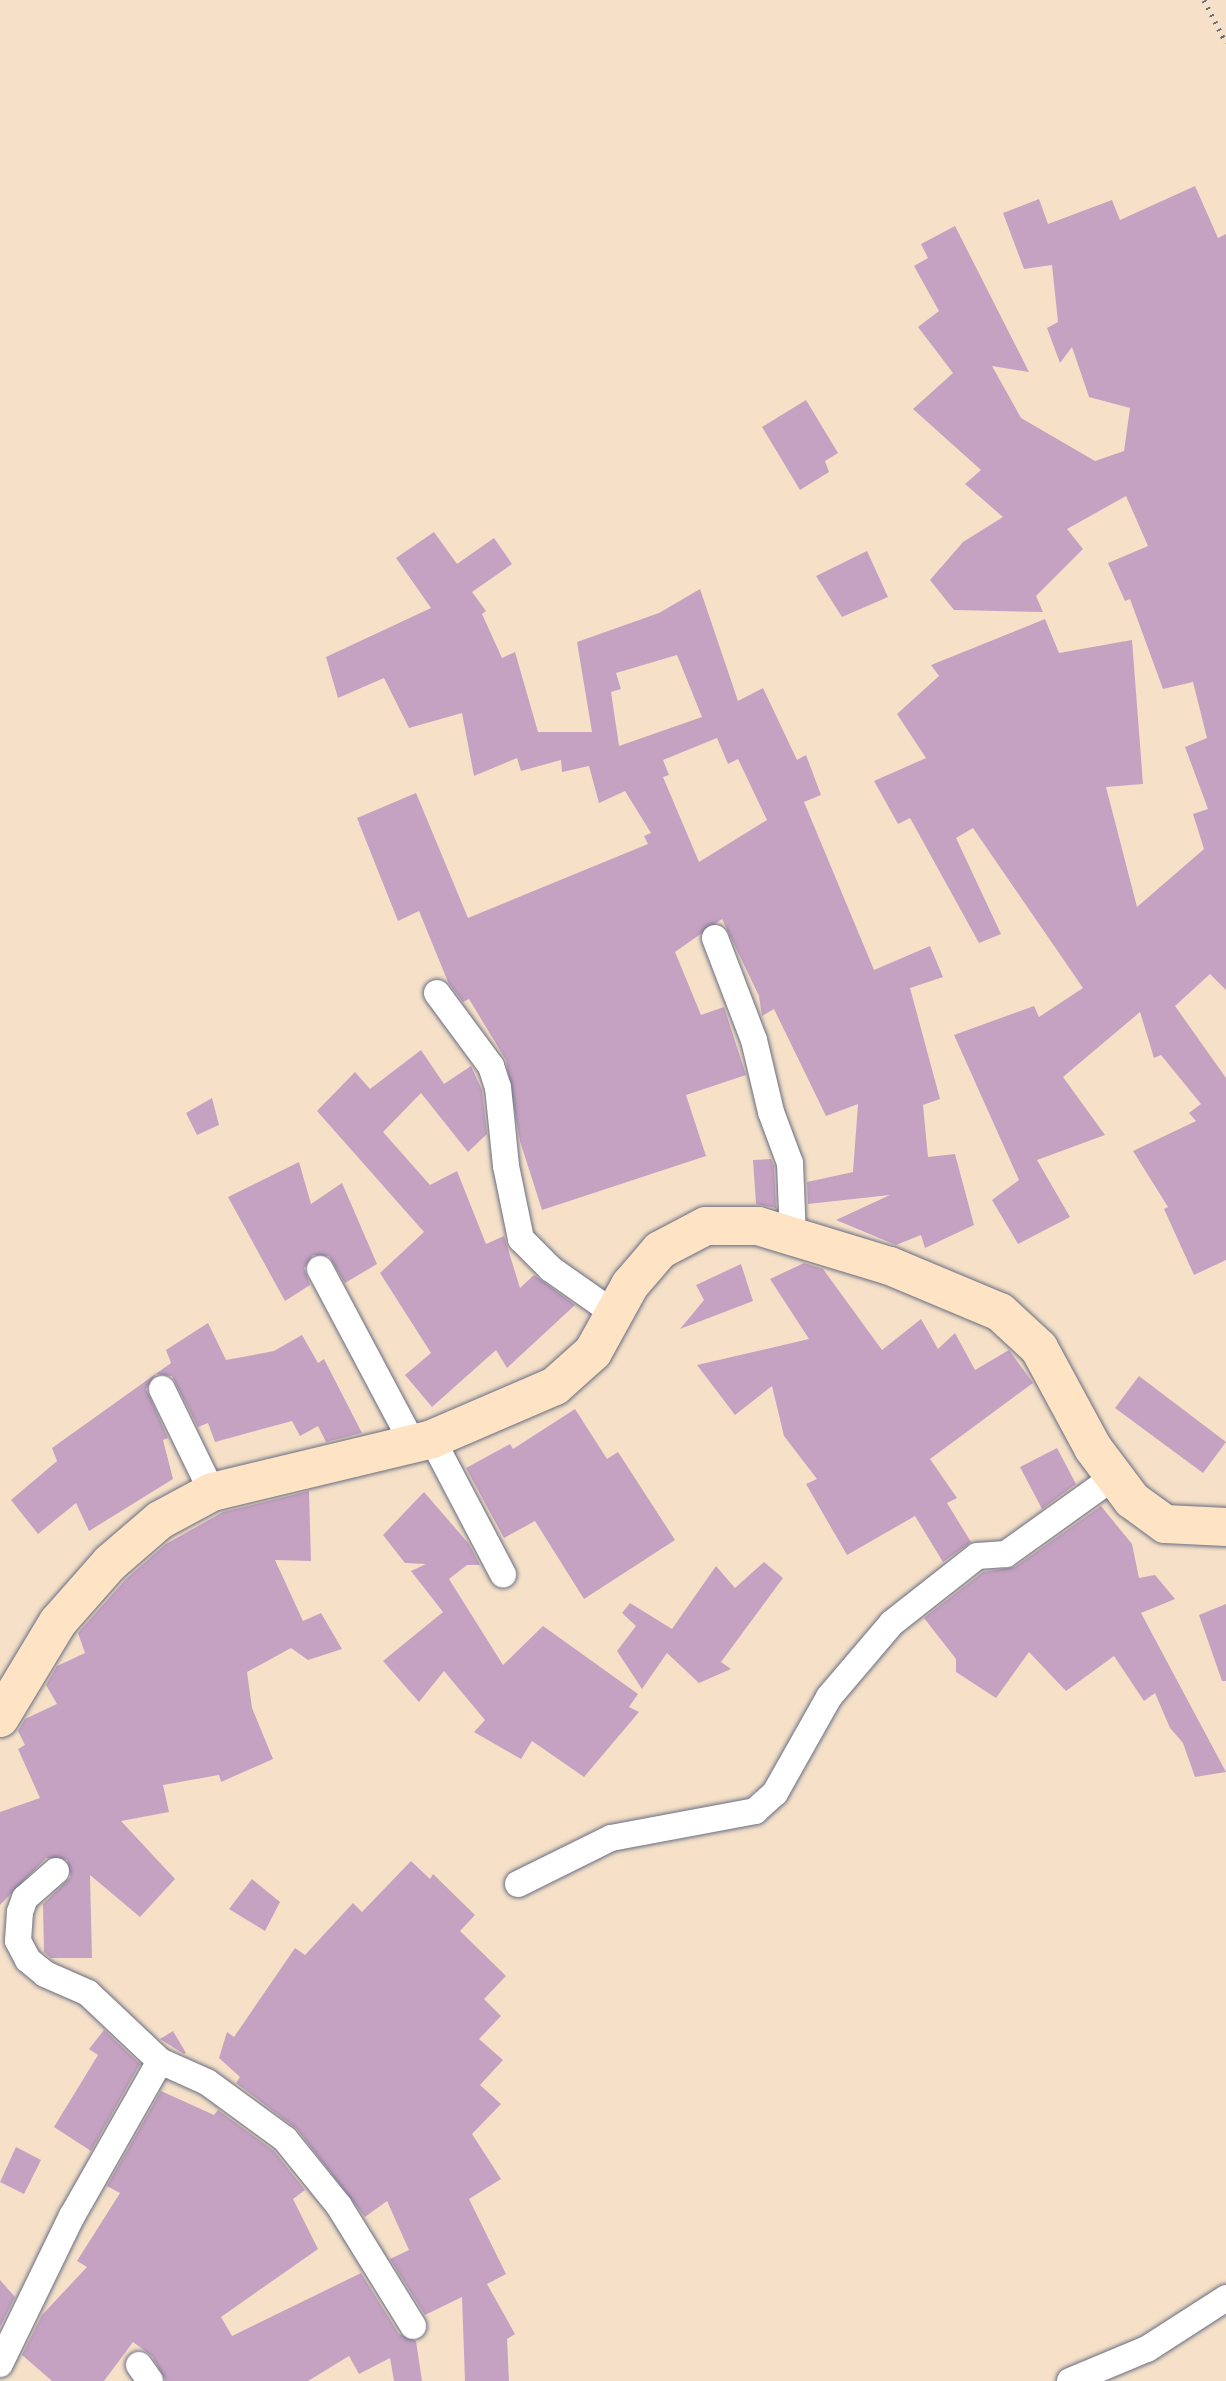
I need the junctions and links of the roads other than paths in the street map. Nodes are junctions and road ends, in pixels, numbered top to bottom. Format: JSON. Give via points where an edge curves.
{"nodes":[{"id":1,"x":715,"y":938,"type":"dead end"},
{"id":2,"x":437,"y":993,"type":"dead end"},
{"id":3,"x":793,"y":1237,"type":"junction"},
{"id":4,"x":320,"y":1269,"type":"dead end"},
{"id":5,"x":615,"y":1314,"type":"junction"},
{"id":6,"x":162,"y":1389,"type":"dead end"},
{"id":7,"x":422,"y":1442,"type":"junction"},
{"id":8,"x":1112,"y":1478,"type":"junction"},
{"id":9,"x":212,"y":1492,"type":"junction"},
{"id":10,"x":1226,"y":1527,"type":"edge"},
{"id":11,"x":503,"y":1574,"type":"dead end"},
{"id":12,"x":0,"y":1718,"type":"edge"},
{"id":13,"x":56,"y":1871,"type":"dead end"},
{"id":14,"x":518,"y":1884,"type":"dead end"},
{"id":15,"x":160,"y":2061,"type":"junction"},
{"id":16,"x":1226,"y":2298,"type":"edge"},
{"id":17,"x":413,"y":2326,"type":"dead end"},
{"id":18,"x":0,"y":2364,"type":"edge"},
{"id":19,"x":1070,"y":2381,"type":"edge"}],
"edges":[{"from":1,"to":3,"type":"street","via":[[754,1040],[790,1163]]},
{"from":2,"to":5,"type":"street","via":[[491,1066],[521,1239],[551,1269]]},
{"from":3,"to":5,"type":"main road","via":[[758,1226],[706,1226],[687,1233],[647,1265]]},
{"from":3,"to":8,"type":"main road","via":[[890,1266],[1000,1312],[1039,1348]]},
{"from":4,"to":7,"type":"street"},
{"from":5,"to":7,"type":"main road","via":[[593,1352],[555,1386]]},
{"from":6,"to":9,"type":"street"},
{"from":7,"to":9,"type":"main road"},
{"from":7,"to":11,"type":"street"},
{"from":8,"to":10,"type":"main road","via":[[1165,1524]]},
{"from":8,"to":14,"type":"street","via":[[1006,1554],[977,1556],[892,1623],[829,1697],[765,1804],[743,1816],[611,1838]]},
{"from":9,"to":12,"type":"main road","via":[[160,1520],[110,1563],[58,1622]]},
{"from":13,"to":15,"type":"street","via":[[25,1898],[18,1941],[45,1974],[88,1993]]},
{"from":15,"to":17,"type":"street","via":[[207,2082],[285,2139],[339,2206]]},
{"from":15,"to":18,"type":"street","via":[[72,2216]]},
{"from":16,"to":19,"type":"street","via":[[1147,2349]]}]}
